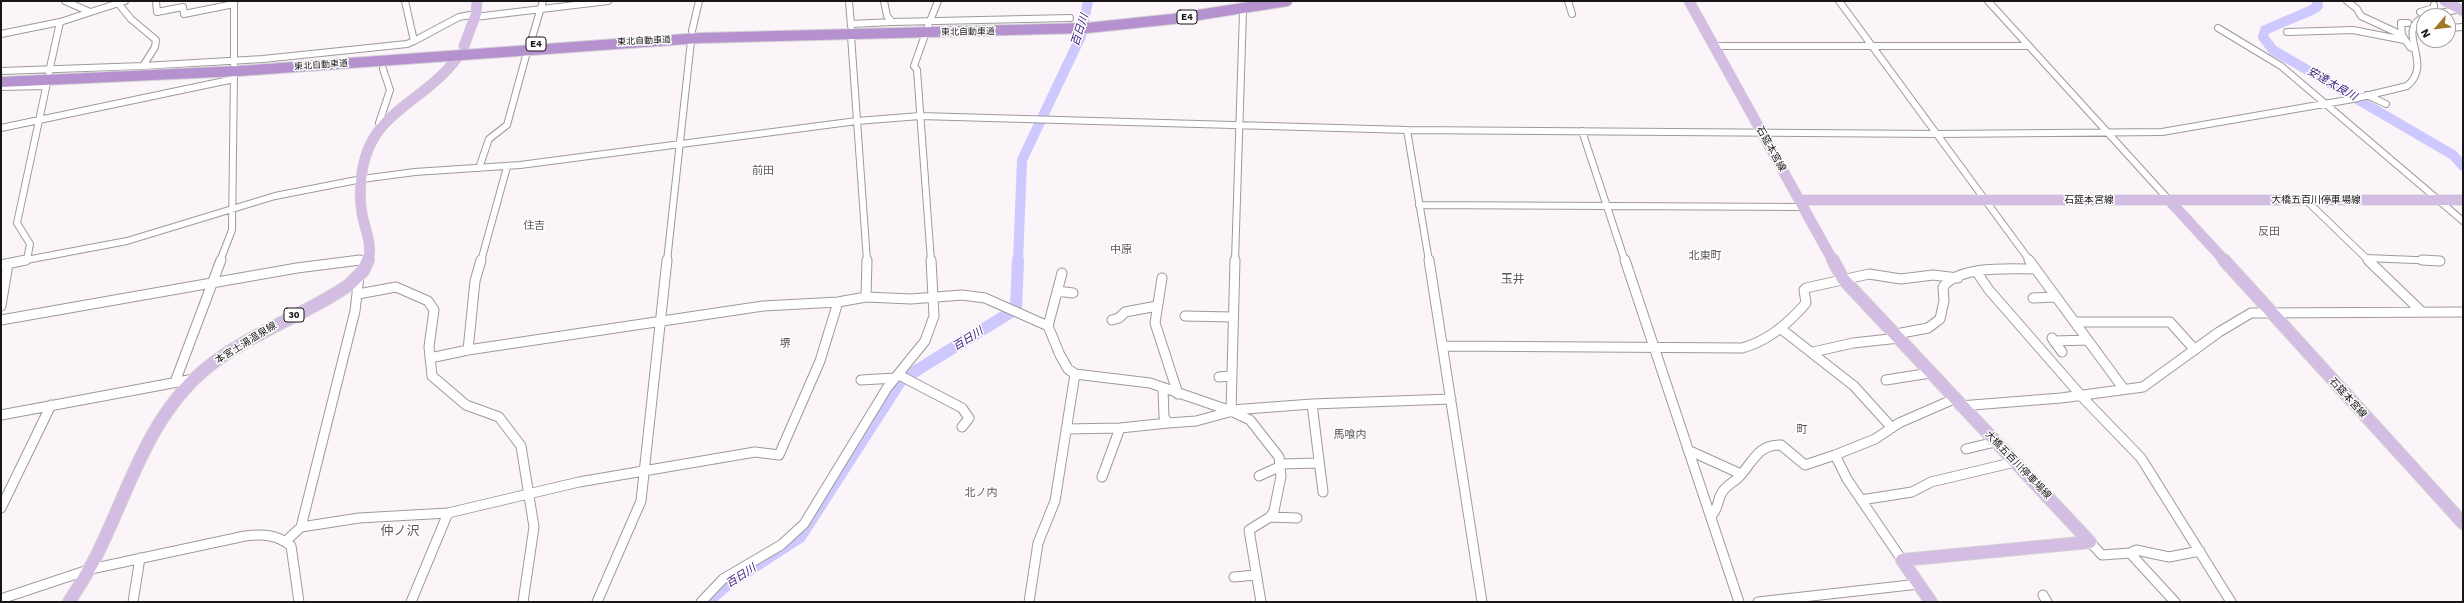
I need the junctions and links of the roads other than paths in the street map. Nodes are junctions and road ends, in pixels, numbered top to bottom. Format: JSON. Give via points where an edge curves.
{"nodes":[{"id":1,"x":65,"y":1,"type":"edge"},
{"id":2,"x":125,"y":1,"type":"edge"},
{"id":3,"x":156,"y":1,"type":"edge"},
{"id":4,"x":405,"y":1,"type":"edge"},
{"id":5,"x":477,"y":1,"type":"edge"},
{"id":6,"x":543,"y":1,"type":"edge"},
{"id":7,"x":608,"y":1,"type":"edge"},
{"id":8,"x":698,"y":1,"type":"edge"},
{"id":9,"x":849,"y":1,"type":"edge"},
{"id":10,"x":884,"y":1,"type":"edge"},
{"id":11,"x":938,"y":1,"type":"edge"},
{"id":12,"x":1267,"y":1,"type":"edge"},
{"id":13,"x":1287,"y":1,"type":"edge"},
{"id":14,"x":1568,"y":1,"type":"edge"},
{"id":15,"x":1689,"y":1,"type":"edge"},
{"id":16,"x":1839,"y":1,"type":"edge"},
{"id":17,"x":1988,"y":1,"type":"edge"},
{"id":18,"x":2347,"y":1,"type":"edge"},
{"id":19,"x":2445,"y":1,"type":"edge"},
{"id":20,"x":234,"y":2,"type":"edge"},
{"id":21,"x":118,"y":3,"type":"junction"},
{"id":22,"x":540,"y":9,"type":"junction"},
{"id":23,"x":2461,"y":10,"type":"edge"},
{"id":24,"x":90,"y":12,"type":"junction"},
{"id":25,"x":1243,"y":12,"type":"dead end"},
{"id":26,"x":1572,"y":14,"type":"dead end"},
{"id":27,"x":476,"y":15,"type":"junction"},
{"id":28,"x":2416,"y":20,"type":"edge"},
{"id":29,"x":60,"y":22,"type":"junction"},
{"id":30,"x":892,"y":22,"type":"junction"},
{"id":31,"x":2408,"y":23,"type":"dead end"},
{"id":32,"x":928,"y":24,"type":"junction"},
{"id":33,"x":1070,"y":24,"type":"junction"},
{"id":34,"x":1088,"y":25,"type":"junction"},
{"id":35,"x":2218,"y":28,"type":"dead end"},
{"id":36,"x":692,"y":31,"type":"dead end"},
{"id":37,"x":2287,"y":32,"type":"dead end"},
{"id":38,"x":1,"y":34,"type":"edge"},
{"id":39,"x":925,"y":35,"type":"dead end"},
{"id":40,"x":851,"y":36,"type":"dead end"},
{"id":41,"x":2403,"y":38,"type":"junction"},
{"id":42,"x":414,"y":41,"type":"junction"},
{"id":43,"x":531,"y":41,"type":"dead end"},
{"id":44,"x":691,"y":41,"type":"dead end"},
{"id":45,"x":464,"y":46,"type":"dead end"},
{"id":46,"x":1714,"y":46,"type":"junction"},
{"id":47,"x":1871,"y":46,"type":"junction"},
{"id":48,"x":2029,"y":46,"type":"junction"},
{"id":49,"x":2415,"y":49,"type":"junction"},
{"id":50,"x":527,"y":52,"type":"dead end"},
{"id":51,"x":457,"y":58,"type":"dead end"},
{"id":52,"x":234,"y":63,"type":"junction"},
{"id":53,"x":143,"y":66,"type":"junction"},
{"id":54,"x":383,"y":69,"type":"dead end"},
{"id":55,"x":1,"y":71,"type":"edge"},
{"id":56,"x":49,"y":71,"type":"junction"},
{"id":57,"x":1,"y":78,"type":"edge"},
{"id":58,"x":1,"y":82,"type":"edge"},
{"id":59,"x":1,"y":87,"type":"edge"},
{"id":60,"x":2367,"y":96,"type":"junction"},
{"id":61,"x":2324,"y":103,"type":"junction"},
{"id":62,"x":2386,"y":104,"type":"dead end"},
{"id":63,"x":920,"y":116,"type":"junction"},
{"id":64,"x":40,"y":120,"type":"junction"},
{"id":65,"x":857,"y":121,"type":"junction"},
{"id":66,"x":383,"y":125,"type":"junction"},
{"id":67,"x":1240,"y":126,"type":"junction"},
{"id":68,"x":1,"y":128,"type":"edge"},
{"id":69,"x":1407,"y":130,"type":"junction"},
{"id":70,"x":1582,"y":131,"type":"junction"},
{"id":71,"x":2106,"y":131,"type":"junction"},
{"id":72,"x":1763,"y":133,"type":"junction"},
{"id":73,"x":1938,"y":134,"type":"junction"},
{"id":74,"x":680,"y":144,"type":"junction"},
{"id":75,"x":507,"y":167,"type":"junction"},
{"id":76,"x":479,"y":168,"type":"junction"},
{"id":77,"x":362,"y":179,"type":"junction"},
{"id":78,"x":1985,"y":200,"type":"junction"},
{"id":79,"x":2169,"y":200,"type":"junction"},
{"id":80,"x":2306,"y":200,"type":"junction"},
{"id":81,"x":2438,"y":200,"type":"junction"},
{"id":82,"x":2463,"y":200,"type":"edge"},
{"id":83,"x":1800,"y":204,"type":"junction"},
{"id":84,"x":1420,"y":205,"type":"junction"},
{"id":85,"x":1608,"y":205,"type":"junction"},
{"id":86,"x":234,"y":208,"type":"junction"},
{"id":87,"x":2463,"y":221,"type":"edge"},
{"id":88,"x":2366,"y":258,"type":"junction"},
{"id":89,"x":370,"y":259,"type":"junction"},
{"id":90,"x":27,"y":260,"type":"junction"},
{"id":91,"x":2440,"y":262,"type":"dead end"},
{"id":92,"x":5,"y":265,"type":"edge"},
{"id":93,"x":2035,"y":268,"type":"junction"},
{"id":94,"x":1976,"y":271,"type":"junction"},
{"id":95,"x":1062,"y":273,"type":"dead end"},
{"id":96,"x":359,"y":276,"type":"junction"},
{"id":97,"x":1162,"y":278,"type":"dead end"},
{"id":98,"x":1958,"y":278,"type":"junction"},
{"id":99,"x":1843,"y":279,"type":"junction"},
{"id":100,"x":212,"y":283,"type":"junction"},
{"id":101,"x":1057,"y":291,"type":"junction"},
{"id":102,"x":1073,"y":293,"type":"dead end"},
{"id":103,"x":358,"y":294,"type":"junction"},
{"id":104,"x":866,"y":297,"type":"junction"},
{"id":105,"x":2056,"y":297,"type":"junction"},
{"id":106,"x":932,"y":298,"type":"junction"},
{"id":107,"x":2034,"y":298,"type":"dead end"},
{"id":108,"x":838,"y":302,"type":"junction"},
{"id":109,"x":1,"y":306,"type":"edge"},
{"id":110,"x":1157,"y":306,"type":"junction"},
{"id":111,"x":2270,"y":311,"type":"junction"},
{"id":112,"x":2421,"y":311,"type":"junction"},
{"id":113,"x":2463,"y":312,"type":"edge"},
{"id":114,"x":1185,"y":316,"type":"dead end"},
{"id":115,"x":1232,"y":317,"type":"junction"},
{"id":116,"x":1,"y":320,"type":"edge"},
{"id":117,"x":1112,"y":320,"type":"dead end"},
{"id":118,"x":660,"y":322,"type":"junction"},
{"id":119,"x":2075,"y":322,"type":"junction"},
{"id":120,"x":1048,"y":326,"type":"junction"},
{"id":121,"x":1780,"y":328,"type":"junction"},
{"id":122,"x":1897,"y":336,"type":"junction"},
{"id":123,"x":2088,"y":340,"type":"junction"},
{"id":124,"x":1444,"y":346,"type":"junction"},
{"id":125,"x":1654,"y":347,"type":"junction"},
{"id":126,"x":468,"y":350,"type":"junction"},
{"id":127,"x":2195,"y":350,"type":"junction"},
{"id":128,"x":1813,"y":352,"type":"junction"},
{"id":129,"x":2062,"y":352,"type":"dead end"},
{"id":130,"x":430,"y":358,"type":"junction"},
{"id":131,"x":1930,"y":373,"type":"junction"},
{"id":132,"x":1074,"y":374,"type":"junction"},
{"id":133,"x":1230,"y":376,"type":"junction"},
{"id":134,"x":901,"y":377,"type":"junction"},
{"id":135,"x":1219,"y":377,"type":"dead end"},
{"id":136,"x":194,"y":379,"type":"junction"},
{"id":137,"x":861,"y":380,"type":"dead end"},
{"id":138,"x":1886,"y":380,"type":"dead end"},
{"id":139,"x":175,"y":382,"type":"junction"},
{"id":140,"x":1163,"y":388,"type":"junction"},
{"id":141,"x":2123,"y":388,"type":"junction"},
{"id":142,"x":1178,"y":394,"type":"junction"},
{"id":143,"x":2082,"y":394,"type":"junction"},
{"id":144,"x":1451,"y":399,"type":"junction"},
{"id":145,"x":1957,"y":402,"type":"junction"},
{"id":146,"x":1312,"y":404,"type":"junction"},
{"id":147,"x":51,"y":405,"type":"junction"},
{"id":148,"x":1232,"y":411,"type":"junction"},
{"id":149,"x":1,"y":415,"type":"edge"},
{"id":150,"x":1168,"y":423,"type":"junction"},
{"id":151,"x":962,"y":427,"type":"dead end"},
{"id":152,"x":1120,"y":428,"type":"junction"},
{"id":153,"x":1892,"y":428,"type":"junction"},
{"id":154,"x":1066,"y":429,"type":"junction"},
{"id":155,"x":1995,"y":442,"type":"junction"},
{"id":156,"x":1966,"y":449,"type":"dead end"},
{"id":157,"x":1688,"y":450,"type":"junction"},
{"id":158,"x":1835,"y":455,"type":"junction"},
{"id":159,"x":2015,"y":462,"type":"junction"},
{"id":160,"x":1318,"y":463,"type":"junction"},
{"id":161,"x":1281,"y":465,"type":"junction"},
{"id":162,"x":643,"y":472,"type":"junction"},
{"id":163,"x":1741,"y":474,"type":"junction"},
{"id":164,"x":1259,"y":476,"type":"dead end"},
{"id":165,"x":1102,"y":477,"type":"dead end"},
{"id":166,"x":1323,"y":492,"type":"dead end"},
{"id":167,"x":528,"y":494,"type":"junction"},
{"id":168,"x":1861,"y":500,"type":"junction"},
{"id":169,"x":1,"y":508,"type":"edge"},
{"id":170,"x":448,"y":513,"type":"junction"},
{"id":171,"x":1711,"y":516,"type":"junction"},
{"id":172,"x":1270,"y":517,"type":"junction"},
{"id":173,"x":1297,"y":518,"type":"dead end"},
{"id":174,"x":2463,"y":523,"type":"edge"},
{"id":175,"x":301,"y":526,"type":"junction"},
{"id":176,"x":286,"y":541,"type":"junction"},
{"id":177,"x":2090,"y":542,"type":"junction"},
{"id":178,"x":2200,"y":551,"type":"junction"},
{"id":179,"x":2130,"y":553,"type":"junction"},
{"id":180,"x":140,"y":558,"type":"junction"},
{"id":181,"x":1902,"y":560,"type":"junction"},
{"id":182,"x":91,"y":569,"type":"junction"},
{"id":183,"x":1256,"y":575,"type":"junction"},
{"id":184,"x":1234,"y":577,"type":"dead end"},
{"id":185,"x":1918,"y":584,"type":"junction"},
{"id":186,"x":1,"y":599,"type":"edge"},
{"id":187,"x":1780,"y":601,"type":"edge"},
{"id":188,"x":69,"y":602,"type":"edge"},
{"id":189,"x":133,"y":602,"type":"edge"},
{"id":190,"x":299,"y":602,"type":"edge"},
{"id":191,"x":411,"y":602,"type":"edge"},
{"id":192,"x":523,"y":602,"type":"edge"},
{"id":193,"x":597,"y":602,"type":"edge"},
{"id":194,"x":701,"y":602,"type":"edge"},
{"id":195,"x":1029,"y":602,"type":"edge"},
{"id":196,"x":1261,"y":602,"type":"edge"},
{"id":197,"x":1482,"y":602,"type":"edge"},
{"id":198,"x":1739,"y":602,"type":"edge"},
{"id":199,"x":1758,"y":602,"type":"edge"},
{"id":200,"x":1931,"y":602,"type":"edge"},
{"id":201,"x":2175,"y":602,"type":"edge"},
{"id":202,"x":2231,"y":602,"type":"edge"}],
"edges":[{"from":1,"to":24,"type":"street"},
{"from":2,"to":21,"type":"street"},
{"from":3,"to":20,"type":"street","via":[[157,12],[183,7],[184,14]]},
{"from":4,"to":42,"type":"street"},
{"from":5,"to":27,"type":"main road"},
{"from":6,"to":22,"type":"street"},
{"from":7,"to":22,"type":"street"},
{"from":8,"to":36,"type":"street","via":[[699,11]]},
{"from":9,"to":30,"type":"street","via":[[851,25]]},
{"from":10,"to":30,"type":"street","via":[[887,16]]},
{"from":11,"to":32,"type":"street"},
{"from":12,"to":34,"type":"highway","name":"東北自動車道","number":"E4","via":[[1172,16]]},
{"from":13,"to":34,"type":"highway","name":"東北自動車道","number":"E4","via":[[1174,19]]},
{"from":14,"to":26,"type":"street"},
{"from":15,"to":46,"type":"main road","name":"石筵本宮線"},
{"from":16,"to":47,"type":"street"},
{"from":17,"to":48,"type":"street"},
{"from":18,"to":41,"type":"street","via":[[2361,16]]},
{"from":19,"to":23,"type":"main road"},
{"from":20,"to":52,"type":"street"},
{"from":21,"to":24,"type":"street"},
{"from":21,"to":53,"type":"street","via":[[130,19],[156,40],[155,47]]},
{"from":22,"to":27,"type":"street"},
{"from":22,"to":43,"type":"street"},
{"from":24,"to":29,"type":"street"},
{"from":25,"to":67,"type":"street"},
{"from":27,"to":42,"type":"street","via":[[460,17]]},
{"from":27,"to":45,"type":"main road"},
{"from":28,"to":49,"type":"street","via":[[2411,28]]},
{"from":29,"to":38,"type":"street"},
{"from":29,"to":56,"type":"street"},
{"from":30,"to":32,"type":"street"},
{"from":31,"to":41,"type":"street","via":[[2402,23]]},
{"from":32,"to":33,"type":"street"},
{"from":33,"to":34,"type":"highway","name":"東北自動車道","number":"E4"},
{"from":33,"to":57,"type":"highway","name":"東北自動車道","number":"E4","via":[[700,34],[233,67]]},
{"from":33,"to":58,"type":"highway","name":"東北自動車道","number":"E4","via":[[700,38],[232,72]]},
{"from":35,"to":61,"type":"street","via":[[2281,66]]},
{"from":37,"to":41,"type":"street","via":[[2353,30]]},
{"from":39,"to":63,"type":"street","via":[[914,66],[917,70]]},
{"from":40,"to":65,"type":"street"},
{"from":41,"to":49,"type":"street"},
{"from":42,"to":52,"type":"street","via":[[401,45]]},
{"from":44,"to":74,"type":"street"},
{"from":46,"to":47,"type":"street"},
{"from":46,"to":72,"type":"main road","name":"石筵本宮線"},
{"from":47,"to":48,"type":"street"},
{"from":47,"to":73,"type":"street"},
{"from":48,"to":71,"type":"street"},
{"from":49,"to":60,"type":"street","via":[[2418,74],[2415,82],[2401,89]]},
{"from":50,"to":76,"type":"street","via":[[507,125],[488,139]]},
{"from":51,"to":66,"type":"main road","via":[[437,82]]},
{"from":52,"to":53,"type":"street"},
{"from":53,"to":56,"type":"street"},
{"from":54,"to":66,"type":"street","via":[[390,90],[379,123]]},
{"from":55,"to":56,"type":"street"},
{"from":59,"to":64,"type":"street","via":[[47,84]]},
{"from":60,"to":61,"type":"street"},
{"from":60,"to":62,"type":"street"},
{"from":61,"to":71,"type":"street","via":[[2180,130]]},
{"from":61,"to":81,"type":"street"},
{"from":63,"to":65,"type":"street"},
{"from":63,"to":67,"type":"street"},
{"from":63,"to":106,"type":"street"},
{"from":64,"to":68,"type":"street"},
{"from":64,"to":86,"type":"street","via":[[234,76]]},
{"from":64,"to":90,"type":"street","via":[[17,223],[30,244]]},
{"from":65,"to":74,"type":"street"},
{"from":65,"to":104,"type":"street","via":[[867,253]]},
{"from":66,"to":77,"type":"main road","via":[[367,147]]},
{"from":67,"to":69,"type":"street"},
{"from":67,"to":115,"type":"street"},
{"from":69,"to":70,"type":"street"},
{"from":69,"to":84,"type":"street"},
{"from":70,"to":72,"type":"street"},
{"from":70,"to":85,"type":"street"},
{"from":71,"to":73,"type":"street"},
{"from":71,"to":79,"type":"street"},
{"from":72,"to":73,"type":"street"},
{"from":72,"to":83,"type":"main road","name":"石筵本宮線"},
{"from":73,"to":78,"type":"street"},
{"from":74,"to":75,"type":"street"},
{"from":74,"to":118,"type":"street"},
{"from":75,"to":76,"type":"street"},
{"from":75,"to":126,"type":"street","via":[[475,281]]},
{"from":76,"to":77,"type":"street","via":[[415,172]]},
{"from":77,"to":86,"type":"street","via":[[276,196]]},
{"from":77,"to":89,"type":"main road","via":[[362,213],[372,248]]},
{"from":78,"to":79,"type":"main road","name":"石筵本宮線"},
{"from":78,"to":83,"type":"main road","name":"石筵本宮線"},
{"from":78,"to":93,"type":"street"},
{"from":79,"to":80,"type":"main road","name":"大橋五百川停車場線"},
{"from":79,"to":111,"type":"main road","name":"石筵本宮線"},
{"from":80,"to":81,"type":"main road","name":"大橋五百川停車場線"},
{"from":80,"to":88,"type":"street"},
{"from":81,"to":82,"type":"main road","name":"大橋五百川停車場線"},
{"from":81,"to":87,"type":"street"},
{"from":83,"to":85,"type":"street"},
{"from":83,"to":99,"type":"main road","name":"大橋五百川停車場線"},
{"from":84,"to":85,"type":"street"},
{"from":84,"to":124,"type":"street"},
{"from":85,"to":125,"type":"street"},
{"from":86,"to":90,"type":"street","via":[[127,241]]},
{"from":86,"to":100,"type":"street","via":[[232,230]]},
{"from":88,"to":91,"type":"street"},
{"from":88,"to":112,"type":"street"},
{"from":89,"to":96,"type":"main road","name":"本宮土湯温泉線","number":"30"},
{"from":89,"to":100,"type":"street","via":[[297,268]]},
{"from":90,"to":92,"type":"street"},
{"from":92,"to":109,"type":"street"},
{"from":93,"to":94,"type":"street","via":[[1987,268]]},
{"from":93,"to":105,"type":"street"},
{"from":94,"to":98,"type":"street"},
{"from":94,"to":143,"type":"street","via":[[1989,290]]},
{"from":95,"to":101,"type":"street"},
{"from":96,"to":103,"type":"street"},
{"from":96,"to":136,"type":"main road","name":"本宮土湯温泉線","number":"30","via":[[328,297],[239,345]]},
{"from":97,"to":110,"type":"street"},
{"from":98,"to":99,"type":"street","via":[[1933,275],[1901,279],[1869,274]]},
{"from":98,"to":122,"type":"street","via":[[1946,282],[1946,309],[1936,325],[1930,329]]},
{"from":99,"to":121,"type":"street","via":[[1806,288],[1806,303]]},
{"from":99,"to":122,"type":"main road","name":"大橋五百川停車場線"},
{"from":100,"to":116,"type":"street"},
{"from":100,"to":139,"type":"street"},
{"from":101,"to":102,"type":"street"},
{"from":101,"to":120,"type":"street"},
{"from":103,"to":130,"type":"street","via":[[396,287],[428,301],[434,310]]},
{"from":103,"to":175,"type":"street"},
{"from":104,"to":106,"type":"street"},
{"from":104,"to":108,"type":"street"},
{"from":105,"to":107,"type":"street"},
{"from":105,"to":119,"type":"street"},
{"from":106,"to":120,"type":"street","via":[[985,298]]},
{"from":106,"to":134,"type":"street","via":[[934,316]]},
{"from":108,"to":118,"type":"street","via":[[763,306]]},
{"from":108,"to":162,"type":"street","via":[[824,352],[779,455],[755,452]]},
{"from":110,"to":117,"type":"street","via":[[1125,312]]},
{"from":110,"to":142,"type":"street","via":[[1155,323]]},
{"from":111,"to":112,"type":"street"},
{"from":111,"to":127,"type":"street","via":[[2251,313]]},
{"from":111,"to":174,"type":"main road","name":"石筵本宮線"},
{"from":112,"to":113,"type":"street"},
{"from":114,"to":115,"type":"street"},
{"from":115,"to":133,"type":"street"},
{"from":118,"to":126,"type":"street"},
{"from":118,"to":162,"type":"street"},
{"from":119,"to":123,"type":"street"},
{"from":119,"to":127,"type":"street","via":[[2170,322]]},
{"from":120,"to":132,"type":"street","via":[[1060,355]]},
{"from":121,"to":125,"type":"street","via":[[1742,348]]},
{"from":121,"to":128,"type":"street"},
{"from":122,"to":128,"type":"street"},
{"from":122,"to":131,"type":"main road","name":"大橋五百川停車場線"},
{"from":123,"to":129,"type":"street","via":[[2053,339]]},
{"from":123,"to":141,"type":"street"},
{"from":124,"to":125,"type":"street"},
{"from":124,"to":144,"type":"street"},
{"from":125,"to":157,"type":"street"},
{"from":126,"to":130,"type":"street"},
{"from":127,"to":141,"type":"street","via":[[2143,387]]},
{"from":128,"to":153,"type":"street","via":[[1876,406]]},
{"from":130,"to":167,"type":"street","via":[[432,376],[437,382],[466,405],[499,417],[521,446]]},
{"from":131,"to":138,"type":"street"},
{"from":131,"to":145,"type":"main road","name":"大橋五百川停車場線"},
{"from":132,"to":140,"type":"street","via":[[1138,380]]},
{"from":132,"to":154,"type":"street"},
{"from":133,"to":135,"type":"street"},
{"from":133,"to":148,"type":"street"},
{"from":134,"to":137,"type":"street"},
{"from":134,"to":151,"type":"street","via":[[962,408],[969,418]]},
{"from":134,"to":194,"type":"street","via":[[804,524],[781,545],[723,579]]},
{"from":136,"to":139,"type":"street"},
{"from":136,"to":182,"type":"main road","name":"本宮土湯温泉線","number":"30","via":[[177,395],[153,428]]},
{"from":139,"to":147,"type":"street"},
{"from":140,"to":142,"type":"street"},
{"from":140,"to":150,"type":"street","via":[[1164,416]]},
{"from":141,"to":143,"type":"street"},
{"from":142,"to":148,"type":"street"},
{"from":143,"to":145,"type":"street"},
{"from":143,"to":178,"type":"street","via":[[2141,458]]},
{"from":144,"to":146,"type":"street"},
{"from":144,"to":197,"type":"street"},
{"from":145,"to":153,"type":"street","via":[[1924,411]]},
{"from":145,"to":155,"type":"main road","name":"大橋五百川停車場線"},
{"from":146,"to":148,"type":"street"},
{"from":146,"to":160,"type":"street"},
{"from":147,"to":149,"type":"street"},
{"from":147,"to":169,"type":"street"},
{"from":148,"to":150,"type":"street","via":[[1196,421]]},
{"from":148,"to":161,"type":"street","via":[[1250,420],[1273,448]]},
{"from":150,"to":152,"type":"street"},
{"from":152,"to":154,"type":"street"},
{"from":152,"to":165,"type":"street"},
{"from":153,"to":158,"type":"street","via":[[1875,439]]},
{"from":154,"to":195,"type":"street","via":[[1055,502],[1038,543]]},
{"from":155,"to":156,"type":"street"},
{"from":155,"to":159,"type":"main road","name":"大橋五百川停車場線"},
{"from":157,"to":163,"type":"street"},
{"from":157,"to":171,"type":"street"},
{"from":158,"to":163,"type":"street","via":[[1805,466],[1785,447],[1776,444],[1756,452]]},
{"from":158,"to":168,"type":"street"},
{"from":159,"to":168,"type":"street","via":[[1931,482],[1912,492]]},
{"from":159,"to":177,"type":"main road","name":"大橋五百川停車場線"},
{"from":160,"to":161,"type":"street"},
{"from":160,"to":166,"type":"street"},
{"from":161,"to":164,"type":"street"},
{"from":161,"to":172,"type":"street","via":[[1274,511]]},
{"from":162,"to":167,"type":"street","via":[[579,482]]},
{"from":162,"to":193,"type":"street","via":[[638,512]]},
{"from":163,"to":171,"type":"street","via":[[1722,492],[1720,506]]},
{"from":167,"to":170,"type":"street"},
{"from":167,"to":192,"type":"street","via":[[534,527]]},
{"from":168,"to":181,"type":"street"},
{"from":170,"to":175,"type":"street","via":[[359,518]]},
{"from":170,"to":191,"type":"street"},
{"from":171,"to":198,"type":"street"},
{"from":172,"to":173,"type":"street"},
{"from":172,"to":183,"type":"street","via":[[1249,530]]},
{"from":175,"to":176,"type":"street"},
{"from":176,"to":180,"type":"street","via":[[273,536],[245,536]]},
{"from":176,"to":190,"type":"street","via":[[294,553]]},
{"from":177,"to":179,"type":"street","via":[[2102,555]]},
{"from":177,"to":181,"type":"main road"},
{"from":178,"to":179,"type":"street","via":[[2169,557],[2136,550]]},
{"from":178,"to":202,"type":"street"},
{"from":179,"to":201,"type":"street"},
{"from":180,"to":182,"type":"street"},
{"from":180,"to":189,"type":"street"},
{"from":181,"to":185,"type":"main road"},
{"from":182,"to":186,"type":"street"},
{"from":182,"to":188,"type":"main road","name":"本宮土湯温泉線","number":"30"},
{"from":183,"to":184,"type":"street"},
{"from":183,"to":196,"type":"street"},
{"from":185,"to":187,"type":"street"},
{"from":185,"to":200,"type":"main road"},
{"from":187,"to":199,"type":"street"}]}
